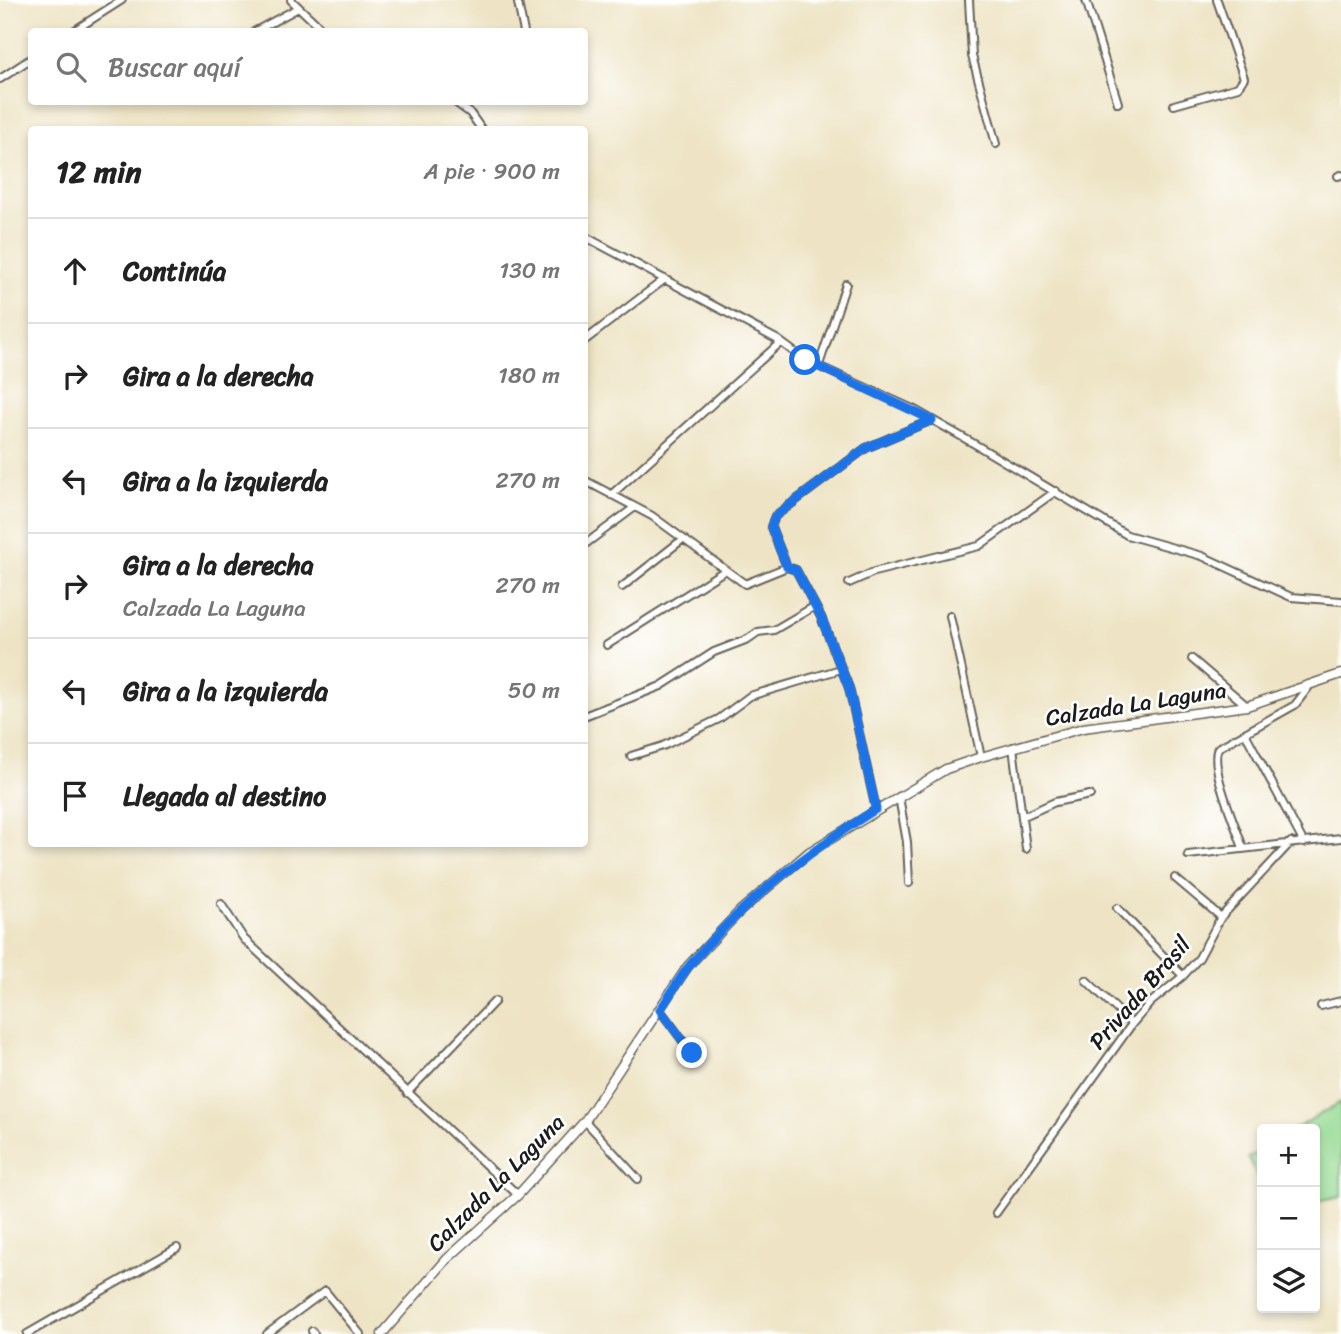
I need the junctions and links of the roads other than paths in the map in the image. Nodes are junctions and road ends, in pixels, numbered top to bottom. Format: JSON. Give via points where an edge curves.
{"nodes":[{"id":1,"x":122,"y":0,"type":"edge"},
{"id":2,"x":290,"y":0,"type":"edge"},
{"id":3,"x":969,"y":0,"type":"edge"},
{"id":4,"x":1086,"y":0,"type":"edge"},
{"id":5,"x":1217,"y":0,"type":"edge"},
{"id":6,"x":518,"y":3,"type":"dead end"},
{"id":7,"x":298,"y":8,"type":"junction"},
{"id":8,"x":78,"y":28,"type":"edge"},
{"id":9,"x":261,"y":28,"type":"edge"},
{"id":10,"x":320,"y":28,"type":"edge"},
{"id":11,"x":523,"y":28,"type":"edge"},
{"id":12,"x":28,"y":61,"type":"edge"},
{"id":13,"x":0,"y":79,"type":"edge"},
{"id":14,"x":1118,"y":103,"type":"dead end"},
{"id":15,"x":461,"y":105,"type":"edge"},
{"id":16,"x":1174,"y":105,"type":"dead end"},
{"id":17,"x":479,"y":126,"type":"edge"},
{"id":18,"x":996,"y":144,"type":"dead end"},
{"id":19,"x":588,"y":238,"type":"edge"},
{"id":20,"x":665,"y":279,"type":"junction"},
{"id":21,"x":846,"y":284,"type":"dead end"},
{"id":22,"x":588,"y":338,"type":"edge"},
{"id":23,"x":781,"y":342,"type":"junction"},
{"id":24,"x":819,"y":365,"type":"junction"},
{"id":25,"x":932,"y":420,"type":"junction"},
{"id":26,"x":588,"y":482,"type":"edge"},
{"id":27,"x":1056,"y":491,"type":"junction"},
{"id":28,"x":611,"y":495,"type":"junction"},
{"id":29,"x":635,"y":507,"type":"junction"},
{"id":30,"x":683,"y":539,"type":"junction"},
{"id":31,"x":588,"y":542,"type":"edge"},
{"id":32,"x":787,"y":567,"type":"junction"},
{"id":33,"x":724,"y":571,"type":"junction"},
{"id":34,"x":849,"y":583,"type":"dead end"},
{"id":35,"x":622,"y":587,"type":"dead end"},
{"id":36,"x":1341,"y":601,"type":"edge"},
{"id":37,"x":815,"y":606,"type":"junction"},
{"id":38,"x":950,"y":616,"type":"dead end"},
{"id":39,"x":607,"y":645,"type":"dead end"},
{"id":40,"x":1192,"y":659,"type":"dead end"},
{"id":41,"x":841,"y":669,"type":"junction"},
{"id":42,"x":1341,"y":674,"type":"edge"},
{"id":43,"x":1308,"y":688,"type":"junction"},
{"id":44,"x":1247,"y":706,"type":"junction"},
{"id":45,"x":588,"y":714,"type":"edge"},
{"id":46,"x":1245,"y":733,"type":"junction"},
{"id":47,"x":1013,"y":747,"type":"junction"},
{"id":48,"x":631,"y":757,"type":"dead end"},
{"id":49,"x":981,"y":757,"type":"junction"},
{"id":50,"x":1090,"y":795,"type":"dead end"},
{"id":51,"x":899,"y":797,"type":"junction"},
{"id":52,"x":876,"y":809,"type":"junction"},
{"id":53,"x":1024,"y":816,"type":"junction"},
{"id":54,"x":1341,"y":838,"type":"edge"},
{"id":55,"x":1291,"y":842,"type":"junction"},
{"id":56,"x":1304,"y":843,"type":"junction"},
{"id":57,"x":1243,"y":848,"type":"junction"},
{"id":58,"x":1026,"y":849,"type":"dead end"},
{"id":59,"x":1188,"y":855,"type":"dead end"},
{"id":60,"x":1175,"y":878,"type":"dead end"},
{"id":61,"x":909,"y":883,"type":"dead end"},
{"id":62,"x":221,"y":905,"type":"dead end"},
{"id":63,"x":1117,"y":908,"type":"dead end"},
{"id":64,"x":1221,"y":917,"type":"junction"},
{"id":65,"x":1183,"y":976,"type":"junction"},
{"id":66,"x":1086,"y":981,"type":"dead end"},
{"id":67,"x":1341,"y":1001,"type":"edge"},
{"id":68,"x":495,"y":1002,"type":"dead end"},
{"id":69,"x":1321,"y":1006,"type":"dead end"},
{"id":70,"x":660,"y":1010,"type":"junction"},
{"id":71,"x":1132,"y":1024,"type":"junction"},
{"id":72,"x":692,"y":1053,"type":"dead end"},
{"id":73,"x":407,"y":1093,"type":"junction"},
{"id":74,"x":585,"y":1121,"type":"junction"},
{"id":75,"x":638,"y":1178,"type":"dead end"},
{"id":76,"x":518,"y":1195,"type":"junction"},
{"id":77,"x":996,"y":1213,"type":"dead end"},
{"id":78,"x":177,"y":1248,"type":"dead end"},
{"id":79,"x":27,"y":1334,"type":"edge"},
{"id":80,"x":267,"y":1334,"type":"edge"},
{"id":81,"x":360,"y":1334,"type":"edge"},
{"id":82,"x":382,"y":1334,"type":"edge"}],
"edges":[{"from":1,"to":8,"type":"street"},
{"from":2,"to":7,"type":"street"},
{"from":3,"to":18,"type":"street","via":[[972,56]]},
{"from":4,"to":14,"type":"street"},
{"from":5,"to":16,"type":"street","via":[[1244,78],[1238,87]]},
{"from":6,"to":11,"type":"street"},
{"from":7,"to":9,"type":"street"},
{"from":7,"to":10,"type":"street"},
{"from":12,"to":13,"type":"street"},
{"from":15,"to":17,"type":"street"},
{"from":19,"to":20,"type":"street"},
{"from":20,"to":22,"type":"street"},
{"from":20,"to":23,"type":"street"},
{"from":21,"to":24,"type":"street"},
{"from":23,"to":24,"type":"street"},
{"from":23,"to":28,"type":"street"},
{"from":24,"to":25,"type":"street"},
{"from":25,"to":27,"type":"street"},
{"from":25,"to":32,"type":"street","via":[[866,448],[775,516],[771,527]]},
{"from":26,"to":28,"type":"street"},
{"from":27,"to":34,"type":"street","via":[[979,545],[874,572]]},
{"from":27,"to":36,"type":"street","via":[[1127,535],[1202,556],[1291,597]]},
{"from":28,"to":29,"type":"street"},
{"from":29,"to":30,"type":"street"},
{"from":29,"to":31,"type":"street"},
{"from":30,"to":33,"type":"street"},
{"from":30,"to":35,"type":"street"},
{"from":32,"to":33,"type":"street","via":[[745,584]]},
{"from":32,"to":37,"type":"street","via":[[796,570]]},
{"from":33,"to":39,"type":"street"},
{"from":37,"to":41,"type":"street"},
{"from":37,"to":45,"type":"street","via":[[774,630],[724,647],[661,686]]},
{"from":38,"to":49,"type":"street"},
{"from":40,"to":44,"type":"street"},
{"from":41,"to":48,"type":"street","via":[[750,696],[719,719]]},
{"from":41,"to":52,"type":"street"},
{"from":42,"to":43,"type":"street","name":"Calzada La Laguna"},
{"from":43,"to":44,"type":"street","name":"Calzada La Laguna"},
{"from":43,"to":46,"type":"street","via":[[1294,705]]},
{"from":44,"to":47,"type":"street","name":"Calzada La Laguna","via":[[1083,728]]},
{"from":46,"to":56,"type":"street"},
{"from":46,"to":57,"type":"street","via":[[1218,748],[1214,758]]},
{"from":47,"to":49,"type":"street","name":"Calzada La Laguna"},
{"from":47,"to":53,"type":"street"},
{"from":49,"to":51,"type":"street","name":"Calzada La Laguna","via":[[946,769]]},
{"from":50,"to":53,"type":"street","via":[[1055,802]]},
{"from":51,"to":52,"type":"street","name":"Calzada La Laguna"},
{"from":51,"to":61,"type":"street"},
{"from":52,"to":70,"type":"street","name":"Calzada La Laguna","via":[[808,852],[740,911],[688,966]]},
{"from":53,"to":58,"type":"street"},
{"from":54,"to":56,"type":"street"},
{"from":55,"to":56,"type":"street"},
{"from":55,"to":57,"type":"street"},
{"from":55,"to":64,"type":"street","name":"Privada Brasil"},
{"from":57,"to":59,"type":"street"},
{"from":60,"to":64,"type":"street"},
{"from":62,"to":73,"type":"street","via":[[244,939]]},
{"from":63,"to":65,"type":"street"},
{"from":64,"to":65,"type":"street","name":"Privada Brasil","via":[[1199,958]]},
{"from":65,"to":71,"type":"street","name":"Privada Brasil"},
{"from":66,"to":71,"type":"street"},
{"from":67,"to":69,"type":"street"},
{"from":68,"to":73,"type":"street"},
{"from":70,"to":72,"type":"street"},
{"from":70,"to":74,"type":"street","name":"Calzada La Laguna"},
{"from":71,"to":77,"type":"street","name":"Privada Brasil"},
{"from":73,"to":76,"type":"street"},
{"from":74,"to":75,"type":"street"},
{"from":74,"to":76,"type":"street","name":"Calzada La Laguna"},
{"from":76,"to":82,"type":"street","name":"Calzada La Laguna","via":[[447,1259]]},
{"from":78,"to":79,"type":"street"},
{"from":80,"to":81,"type":"street","via":[[325,1292]]}]}
